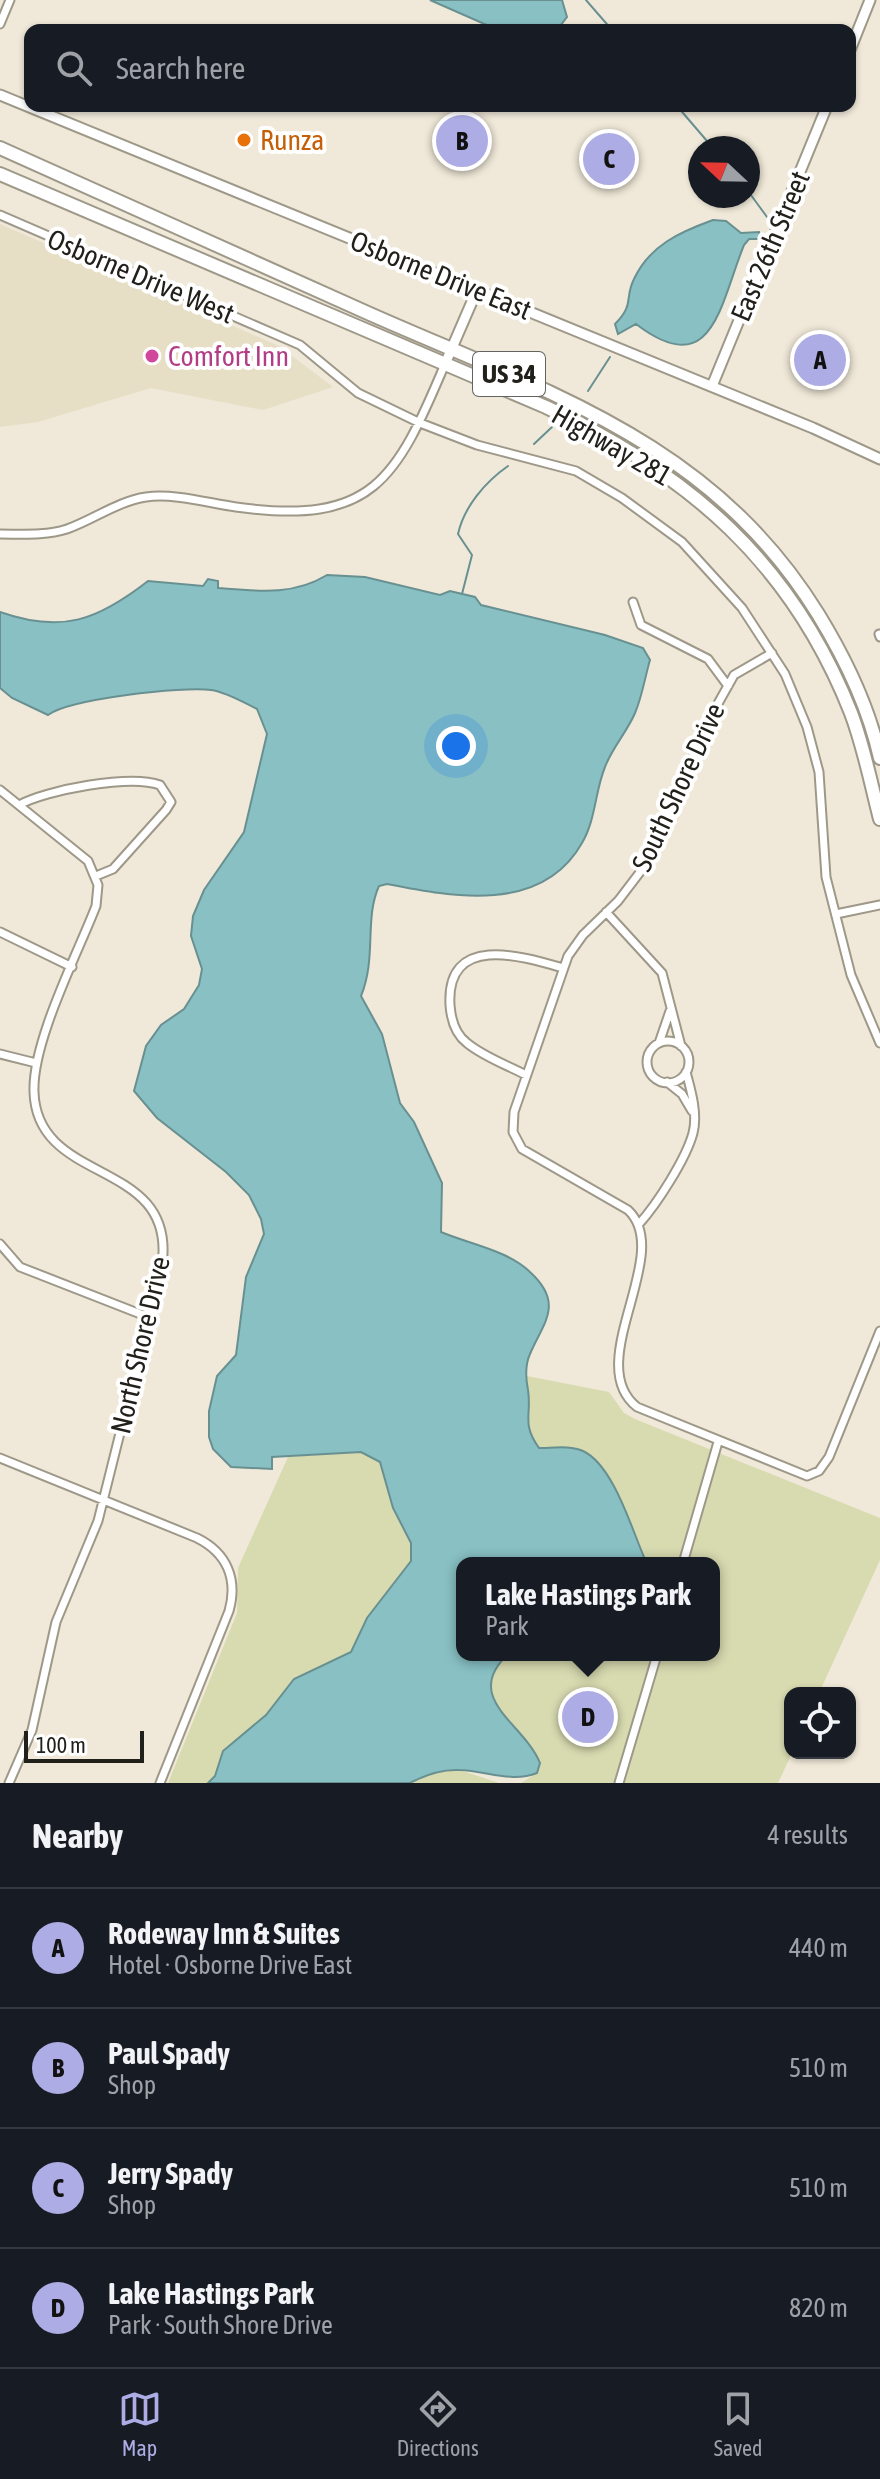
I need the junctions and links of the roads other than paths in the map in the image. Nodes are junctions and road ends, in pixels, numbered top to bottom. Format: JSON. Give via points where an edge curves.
{"nodes":[{"id":1,"x":10,"y":0,"type":"edge"},
{"id":2,"x":870,"y":0,"type":"edge"},
{"id":3,"x":0,"y":24,"type":"edge"},
{"id":4,"x":856,"y":35,"type":"edge"},
{"id":5,"x":0,"y":95,"type":"edge"},
{"id":6,"x":24,"y":105,"type":"edge"},
{"id":7,"x":42,"y":112,"type":"edge"},
{"id":8,"x":825,"y":112,"type":"edge"},
{"id":9,"x":0,"y":148,"type":"edge"},
{"id":10,"x":0,"y":174,"type":"edge"},
{"id":11,"x":0,"y":215,"type":"edge"},
{"id":12,"x":477,"y":290,"type":"junction"},
{"id":13,"x":451,"y":350,"type":"junction"},
{"id":14,"x":445,"y":364,"type":"junction"},
{"id":15,"x":712,"y":386,"type":"junction"},
{"id":16,"x":420,"y":423,"type":"junction"},
{"id":17,"x":880,"y":459,"type":"edge"},
{"id":18,"x":0,"y":534,"type":"edge"},
{"id":19,"x":633,"y":602,"type":"dead end"},
{"id":20,"x":772,"y":653,"type":"junction"},
{"id":21,"x":728,"y":686,"type":"junction"},
{"id":22,"x":880,"y":758,"type":"edge"},
{"id":23,"x":0,"y":790,"type":"edge"},
{"id":24,"x":19,"y":805,"type":"junction"},
{"id":25,"x":880,"y":819,"type":"edge"},
{"id":26,"x":96,"y":876,"type":"junction"},
{"id":27,"x":880,"y":905,"type":"edge"},
{"id":28,"x":606,"y":912,"type":"junction"},
{"id":29,"x":836,"y":914,"type":"junction"},
{"id":30,"x":0,"y":932,"type":"edge"},
{"id":31,"x":72,"y":967,"type":"junction"},
{"id":32,"x":563,"y":968,"type":"junction"},
{"id":33,"x":670,"y":1009,"type":"junction"},
{"id":34,"x":659,"y":1043,"type":"junction"},
{"id":35,"x":880,"y":1043,"type":"edge"},
{"id":36,"x":681,"y":1046,"type":"junction"},
{"id":37,"x":0,"y":1054,"type":"edge"},
{"id":38,"x":36,"y":1063,"type":"junction"},
{"id":39,"x":686,"y":1072,"type":"junction"},
{"id":40,"x":526,"y":1075,"type":"junction"},
{"id":41,"x":667,"y":1082,"type":"junction"},
{"id":42,"x":693,"y":1113,"type":"junction"},
{"id":43,"x":639,"y":1224,"type":"junction"},
{"id":44,"x":0,"y":1244,"type":"edge"},
{"id":45,"x":148,"y":1317,"type":"junction"},
{"id":46,"x":880,"y":1331,"type":"edge"},
{"id":47,"x":718,"y":1442,"type":"junction"},
{"id":48,"x":0,"y":1458,"type":"edge"},
{"id":49,"x":103,"y":1502,"type":"junction"},
{"id":50,"x":685,"y":1557,"type":"edge"},
{"id":51,"x":655,"y":1661,"type":"edge"},
{"id":52,"x":9,"y":1783,"type":"edge"},
{"id":53,"x":160,"y":1783,"type":"edge"},
{"id":54,"x":619,"y":1783,"type":"edge"}],
"edges":[{"from":1,"to":3,"type":"street"},
{"from":2,"to":4,"type":"street"},
{"from":5,"to":6,"type":"street","name":"Osborne Drive East"},
{"from":7,"to":12,"type":"street","name":"Osborne Drive East"},
{"from":8,"to":15,"type":"street","name":"East 26th Street"},
{"from":9,"to":13,"type":"highway","name":"Highway 281","number":"US 34"},
{"from":10,"to":14,"type":"highway","name":"Highway 281","number":"US 34"},
{"from":11,"to":16,"type":"street","name":"Osborne Drive West","via":[[300,345],[358,393]]},
{"from":12,"to":13,"type":"street"},
{"from":12,"to":15,"type":"street","name":"Osborne Drive East"},
{"from":13,"to":14,"type":"street"},
{"from":13,"to":22,"type":"highway","name":"Highway 281","number":"US 34","via":[[635,435],[688,470],[735,511],[783,563],[829,631],[855,683]]},
{"from":14,"to":16,"type":"street"},
{"from":14,"to":25,"type":"highway","name":"Highway 281","number":"US 34","via":[[618,444],[678,482],[736,533],[787,595],[825,657],[852,716]]},
{"from":15,"to":17,"type":"street","name":"Osborne Drive East"},
{"from":16,"to":18,"type":"street","via":[[384,477],[358,496],[314,512],[280,513],[158,496],[132,500],[55,532]]},
{"from":16,"to":20,"type":"street","name":"Osborne Drive West","via":[[477,445],[576,471],[622,498],[710,570]]},
{"from":19,"to":21,"type":"street","via":[[641,625],[708,659]]},
{"from":20,"to":21,"type":"street","name":"South Shore Drive","via":[[734,675]]},
{"from":20,"to":29,"type":"street","name":"Osborne Drive West","via":[[815,754],[823,859]]},
{"from":21,"to":28,"type":"street","name":"South Shore Drive","via":[[647,863]]},
{"from":23,"to":24,"type":"street"},
{"from":24,"to":26,"type":"street","via":[[88,861]]},
{"from":24,"to":26,"type":"street","via":[[33,797],[104,785],[160,785],[171,802],[166,810],[113,869]]},
{"from":26,"to":31,"type":"street","name":"North Shore Drive","via":[[96,906]]},
{"from":27,"to":29,"type":"street"},
{"from":28,"to":32,"type":"street","name":"South Shore Drive","via":[[576,944]]},
{"from":28,"to":33,"type":"street","via":[[656,963]]},
{"from":29,"to":35,"type":"street","name":"Osborne Drive West","via":[[851,975]]},
{"from":30,"to":31,"type":"street"},
{"from":31,"to":38,"type":"street","name":"North Shore Drive"},
{"from":32,"to":40,"type":"street","name":"South Shore Drive"},
{"from":32,"to":40,"type":"street","via":[[515,954],[486,955],[464,965],[451,987],[453,1023],[466,1043]]},
{"from":33,"to":34,"type":"street"},
{"from":33,"to":36,"type":"street"},
{"from":34,"to":36,"type":"street"},
{"from":34,"to":41,"type":"street","via":[[650,1052],[648,1067],[655,1078]]},
{"from":36,"to":39,"type":"street","via":[[688,1057]]},
{"from":37,"to":38,"type":"street"},
{"from":38,"to":45,"type":"street","name":"North Shore Drive","via":[[33,1096],[56,1144],[139,1193],[156,1212],[164,1250]]},
{"from":39,"to":41,"type":"street"},
{"from":39,"to":42,"type":"street"},
{"from":40,"to":43,"type":"street","name":"South Shore Drive","via":[[512,1121],[516,1142],[529,1155],[628,1210]]},
{"from":41,"to":42,"type":"street"},
{"from":42,"to":43,"type":"street","via":[[688,1143]]},
{"from":43,"to":47,"type":"street","via":[[642,1244],[620,1360],[622,1389],[637,1407]]},
{"from":44,"to":45,"type":"street","via":[[20,1267]]},
{"from":45,"to":49,"type":"street","name":"North Shore Drive"},
{"from":46,"to":47,"type":"street","via":[[819,1471],[807,1476]]},
{"from":47,"to":50,"type":"street"},
{"from":48,"to":49,"type":"street"},
{"from":49,"to":52,"type":"street","name":"North Shore Drive","via":[[56,1622],[32,1730]]},
{"from":49,"to":53,"type":"street","via":[[206,1543],[223,1558],[233,1580],[229,1611]]},
{"from":51,"to":54,"type":"street"}]}
